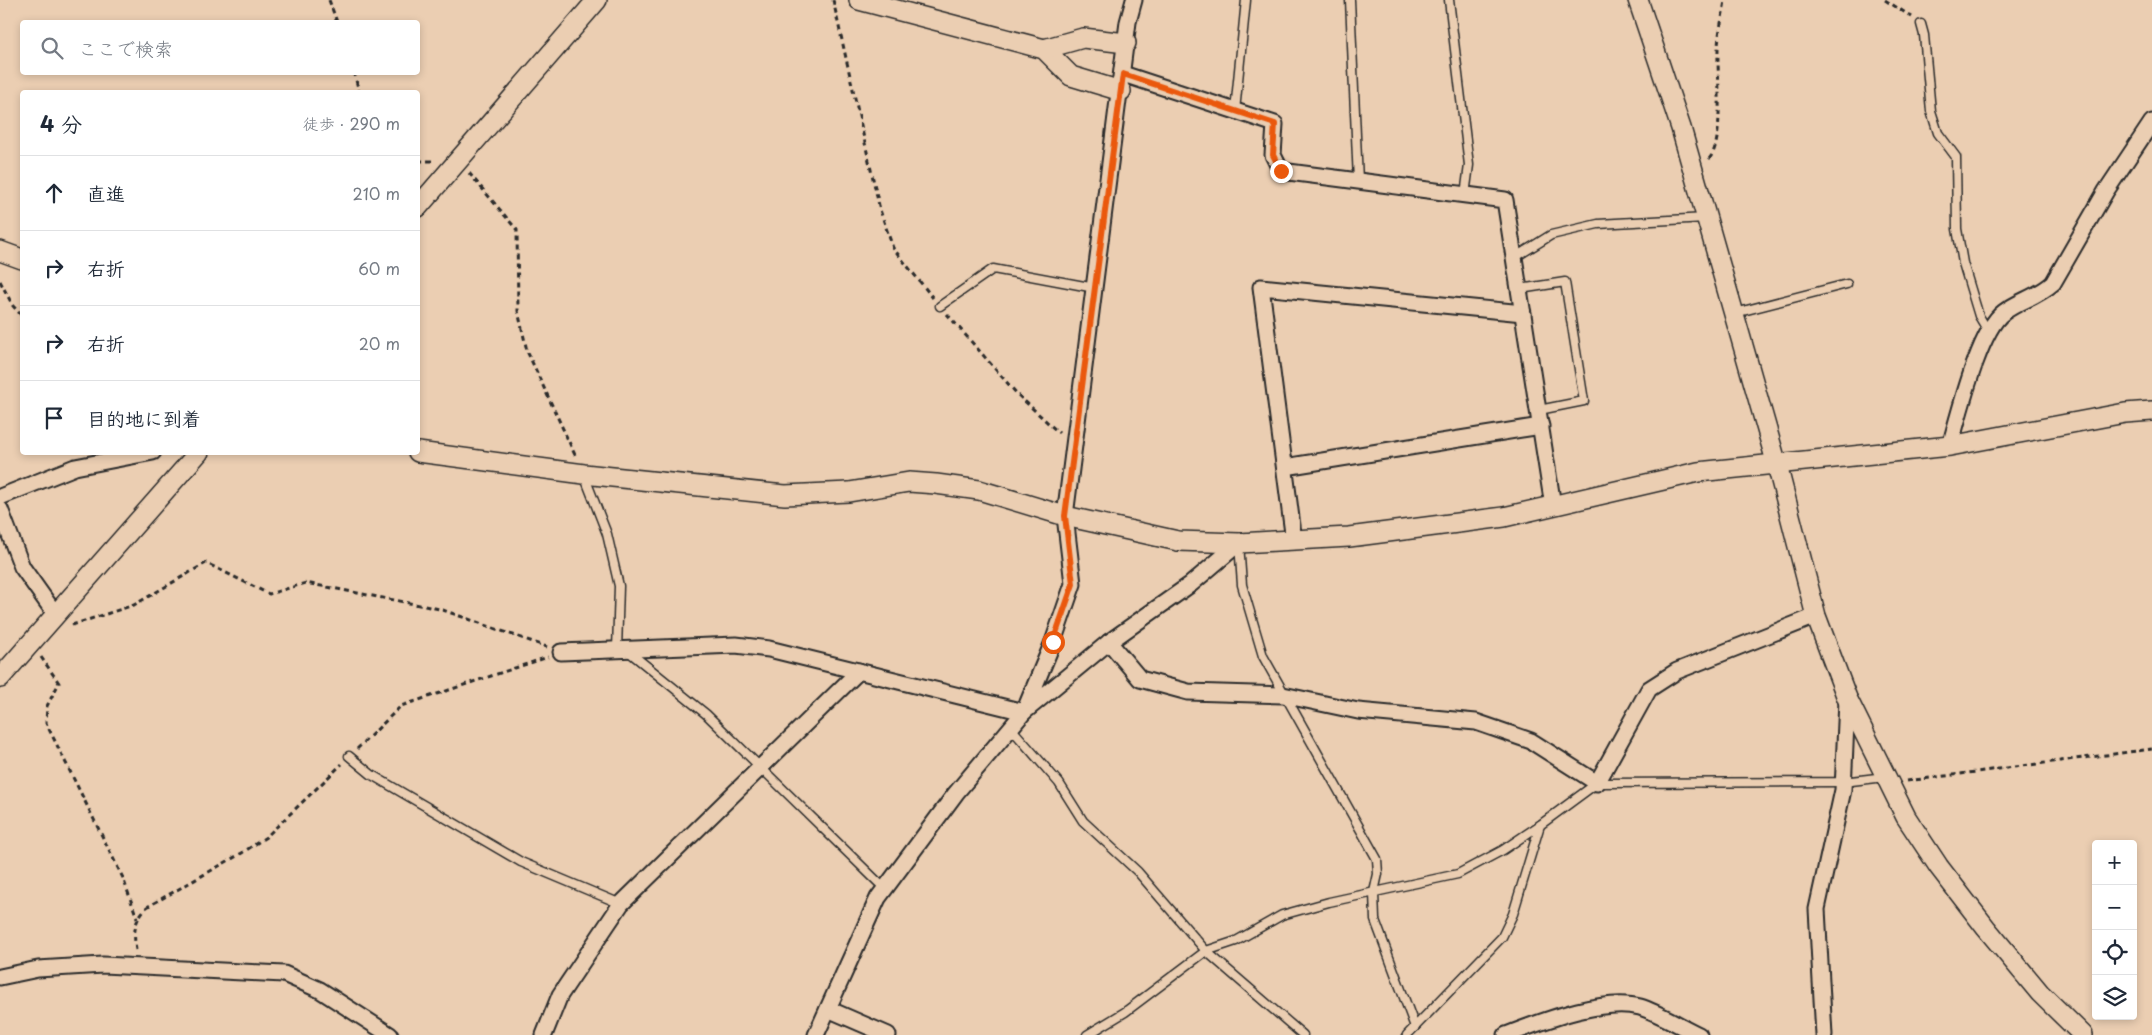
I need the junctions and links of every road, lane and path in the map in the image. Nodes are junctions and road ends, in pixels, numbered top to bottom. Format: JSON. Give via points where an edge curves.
{"nodes":[{"id":1,"x":329,"y":0,"type":"edge"},
{"id":2,"x":597,"y":0,"type":"edge"},
{"id":3,"x":833,"y":0,"type":"edge"},
{"id":4,"x":859,"y":0,"type":"edge"},
{"id":5,"x":1134,"y":0,"type":"edge"},
{"id":6,"x":1246,"y":0,"type":"edge"},
{"id":7,"x":1350,"y":0,"type":"edge"},
{"id":8,"x":1449,"y":0,"type":"edge"},
{"id":9,"x":1638,"y":0,"type":"edge"},
{"id":10,"x":1725,"y":0,"type":"edge"},
{"id":11,"x":1885,"y":0,"type":"edge"},
{"id":12,"x":336,"y":20,"type":"edge"},
{"id":13,"x":1921,"y":24,"type":"joint"},
{"id":14,"x":1126,"y":43,"type":"junction"},
{"id":15,"x":1044,"y":49,"type":"junction"},
{"id":16,"x":355,"y":75,"type":"edge"},
{"id":17,"x":1122,"y":82,"type":"junction"},
{"id":18,"x":358,"y":90,"type":"edge"},
{"id":19,"x":1235,"y":111,"type":"junction"},
{"id":20,"x":2152,"y":122,"type":"edge"},
{"id":21,"x":459,"y":160,"type":"junction"},
{"id":22,"x":1694,"y":177,"type":"junction"},
{"id":23,"x":1358,"y":181,"type":"junction"},
{"id":24,"x":1464,"y":195,"type":"junction"},
{"id":25,"x":420,"y":205,"type":"edge"},
{"id":26,"x":1706,"y":218,"type":"junction"},
{"id":27,"x":0,"y":251,"type":"edge"},
{"id":28,"x":20,"y":258,"type":"edge"},
{"id":29,"x":1514,"y":258,"type":"junction"},
{"id":30,"x":0,"y":281,"type":"edge"},
{"id":31,"x":1847,"y":284,"type":"dead end"},
{"id":32,"x":1095,"y":288,"type":"junction"},
{"id":33,"x":1520,"y":289,"type":"junction"},
{"id":34,"x":940,"y":306,"type":"junction"},
{"id":35,"x":1523,"y":313,"type":"junction"},
{"id":36,"x":1733,"y":313,"type":"junction"},
{"id":37,"x":20,"y":314,"type":"edge"},
{"id":38,"x":1988,"y":331,"type":"junction"},
{"id":39,"x":1539,"y":410,"type":"junction"},
{"id":40,"x":2152,"y":411,"type":"edge"},
{"id":41,"x":1541,"y":426,"type":"junction"},
{"id":42,"x":1950,"y":446,"type":"junction"},
{"id":43,"x":1074,"y":447,"type":"junction"},
{"id":44,"x":420,"y":452,"type":"edge"},
{"id":45,"x":137,"y":455,"type":"edge"},
{"id":46,"x":197,"y":455,"type":"edge"},
{"id":47,"x":1777,"y":465,"type":"junction"},
{"id":48,"x":1285,"y":467,"type":"junction"},
{"id":49,"x":584,"y":474,"type":"junction"},
{"id":50,"x":0,"y":497,"type":"edge"},
{"id":51,"x":1553,"y":506,"type":"junction"},
{"id":52,"x":0,"y":509,"type":"edge"},
{"id":53,"x":1065,"y":516,"type":"junction"},
{"id":54,"x":1294,"y":541,"type":"junction"},
{"id":55,"x":1239,"y":543,"type":"junction"},
{"id":56,"x":56,"y":615,"type":"junction"},
{"id":57,"x":1816,"y":616,"type":"junction"},
{"id":58,"x":34,"y":639,"type":"junction"},
{"id":59,"x":1109,"y":642,"type":"junction"},
{"id":60,"x":622,"y":650,"type":"junction"},
{"id":61,"x":561,"y":652,"type":"junction"},
{"id":62,"x":859,"y":671,"type":"junction"},
{"id":63,"x":0,"y":678,"type":"edge"},
{"id":64,"x":1283,"y":695,"type":"junction"},
{"id":65,"x":1847,"y":698,"type":"junction"},
{"id":66,"x":1024,"y":712,"type":"junction"},
{"id":67,"x":1010,"y":728,"type":"junction"},
{"id":68,"x":2152,"y":749,"type":"edge"},
{"id":69,"x":350,"y":756,"type":"junction"},
{"id":70,"x":761,"y":767,"type":"junction"},
{"id":71,"x":1888,"y":780,"type":"junction"},
{"id":72,"x":1843,"y":782,"type":"junction"},
{"id":73,"x":1597,"y":783,"type":"junction"},
{"id":74,"x":1540,"y":825,"type":"junction"},
{"id":75,"x":885,"y":889,"type":"junction"},
{"id":76,"x":1374,"y":892,"type":"junction"},
{"id":77,"x":621,"y":904,"type":"junction"},
{"id":78,"x":137,"y":918,"type":"junction"},
{"id":79,"x":1206,"y":951,"type":"junction"},
{"id":80,"x":131,"y":965,"type":"junction"},
{"id":81,"x":0,"y":977,"type":"edge"},
{"id":82,"x":828,"y":1010,"type":"junction"},
{"id":83,"x":1415,"y":1027,"type":"junction"},
{"id":84,"x":390,"y":1035,"type":"edge"},
{"id":85,"x":544,"y":1035,"type":"edge"},
{"id":86,"x":816,"y":1035,"type":"edge"},
{"id":87,"x":888,"y":1035,"type":"edge"},
{"id":88,"x":1087,"y":1035,"type":"edge"},
{"id":89,"x":1303,"y":1035,"type":"edge"},
{"id":90,"x":1407,"y":1035,"type":"edge"},
{"id":91,"x":1506,"y":1035,"type":"edge"},
{"id":92,"x":1699,"y":1035,"type":"edge"},
{"id":93,"x":1824,"y":1035,"type":"edge"},
{"id":94,"x":2083,"y":1035,"type":"edge"}],
"edges":[{"from":1,"to":12,"type":"path"},
{"from":2,"to":21,"type":"street"},
{"from":3,"to":34,"type":"path","via":[[893,248]]},
{"from":4,"to":15,"type":"street"},
{"from":5,"to":14,"type":"street"},
{"from":6,"to":19,"type":"lane"},
{"from":7,"to":23,"type":"lane"},
{"from":8,"to":24,"type":"lane","via":[[1469,165]]},
{"from":9,"to":22,"type":"street"},
{"from":10,"to":22,"type":"path","via":[[1718,47],[1719,125],[1714,154]]},
{"from":11,"to":13,"type":"path"},
{"from":13,"to":38,"type":"lane","via":[[1931,112],[1938,133],[1956,157],[1957,229],[1963,264],[1979,316]]},
{"from":14,"to":15,"type":"street","via":[[1083,38]]},
{"from":14,"to":17,"type":"street"},
{"from":15,"to":17,"type":"street","via":[[1071,76]]},
{"from":16,"to":18,"type":"path"},
{"from":17,"to":19,"type":"street"},
{"from":17,"to":32,"type":"street"},
{"from":19,"to":23,"type":"street","via":[[1275,124],[1273,155],[1281,171]]},
{"from":20,"to":38,"type":"street","via":[[2106,190],[2053,283],[2041,294],[2003,312]]},
{"from":21,"to":25,"type":"street"},
{"from":21,"to":49,"type":"path","via":[[517,230],[518,311],[527,351]]},
{"from":22,"to":26,"type":"street"},
{"from":23,"to":24,"type":"street"},
{"from":24,"to":29,"type":"street","via":[[1505,200]]},
{"from":26,"to":29,"type":"lane","via":[[1598,224],[1551,234]]},
{"from":26,"to":36,"type":"street"},
{"from":27,"to":28,"type":"street"},
{"from":29,"to":33,"type":"street"},
{"from":30,"to":37,"type":"path"},
{"from":31,"to":36,"type":"lane"},
{"from":32,"to":34,"type":"lane","via":[[993,269]]},
{"from":32,"to":43,"type":"street"},
{"from":33,"to":35,"type":"street"},
{"from":33,"to":39,"type":"lane","via":[[1565,282],[1584,401]]},
{"from":34,"to":43,"type":"path","via":[[1018,395]]},
{"from":35,"to":39,"type":"street"},
{"from":35,"to":48,"type":"street","via":[[1260,287]]},
{"from":36,"to":47,"type":"street"},
{"from":38,"to":42,"type":"street","via":[[1966,386]]},
{"from":39,"to":41,"type":"street"},
{"from":40,"to":42,"type":"street"},
{"from":41,"to":48,"type":"street"},
{"from":41,"to":51,"type":"street"},
{"from":42,"to":47,"type":"street"},
{"from":43,"to":53,"type":"street"},
{"from":44,"to":49,"type":"street"},
{"from":45,"to":50,"type":"street","via":[[75,467]]},
{"from":46,"to":56,"type":"street"},
{"from":47,"to":51,"type":"street","via":[[1698,472]]},
{"from":47,"to":57,"type":"street"},
{"from":48,"to":54,"type":"street"},
{"from":49,"to":53,"type":"street","via":[[785,494],[849,492],[909,482],[936,484],[978,490]]},
{"from":49,"to":60,"type":"lane","via":[[607,534],[619,586]]},
{"from":51,"to":54,"type":"street","via":[[1504,517],[1419,529]]},
{"from":52,"to":56,"type":"street","via":[[22,567]]},
{"from":53,"to":55,"type":"street","via":[[1178,541]]},
{"from":53,"to":66,"type":"street","via":[[1073,584]]},
{"from":54,"to":55,"type":"street"},
{"from":55,"to":59,"type":"street","via":[[1191,584]]},
{"from":55,"to":64,"type":"lane","via":[[1242,585],[1262,656]]},
{"from":56,"to":58,"type":"street"},
{"from":57,"to":65,"type":"street"},
{"from":57,"to":73,"type":"street","via":[[1677,671],[1649,689]]},
{"from":58,"to":61,"type":"path","via":[[134,605],[206,563],[269,594],[306,583],[440,609]]},
{"from":58,"to":63,"type":"street"},
{"from":58,"to":78,"type":"path","via":[[59,683],[47,706],[46,723],[123,878]]},
{"from":59,"to":64,"type":"street","via":[[1140,679],[1188,692]]},
{"from":59,"to":66,"type":"street"},
{"from":60,"to":61,"type":"street"},
{"from":60,"to":62,"type":"street","via":[[736,645],[769,649]]},
{"from":60,"to":70,"type":"lane","via":[[706,714]]},
{"from":61,"to":69,"type":"path","via":[[401,706]]},
{"from":62,"to":66,"type":"street"},
{"from":62,"to":70,"type":"street"},
{"from":64,"to":73,"type":"street","via":[[1358,711],[1476,722],[1531,741]]},
{"from":64,"to":76,"type":"lane","via":[[1377,859]]},
{"from":65,"to":71,"type":"street"},
{"from":65,"to":72,"type":"street"},
{"from":66,"to":67,"type":"street"},
{"from":67,"to":75,"type":"street","via":[[956,793]]},
{"from":67,"to":79,"type":"lane","via":[[1059,783],[1084,821],[1138,872]]},
{"from":68,"to":71,"type":"path"},
{"from":69,"to":77,"type":"lane","via":[[372,775],[521,862]]},
{"from":69,"to":78,"type":"path","via":[[266,837],[147,907]]},
{"from":70,"to":75,"type":"lane"},
{"from":70,"to":77,"type":"street"},
{"from":71,"to":72,"type":"lane"},
{"from":71,"to":94,"type":"street","via":[[1906,816],[1939,866],[1986,928],[2040,993]]},
{"from":72,"to":73,"type":"lane"},
{"from":72,"to":93,"type":"street","via":[[1817,909]]},
{"from":73,"to":74,"type":"lane"},
{"from":74,"to":76,"type":"lane","via":[[1458,874]]},
{"from":74,"to":83,"type":"lane","via":[[1513,914],[1502,937]]},
{"from":75,"to":82,"type":"street"},
{"from":76,"to":79,"type":"lane","via":[[1282,915],[1236,941]]},
{"from":76,"to":83,"type":"lane","via":[[1375,920]]},
{"from":77,"to":85,"type":"street","via":[[560,995]]},
{"from":78,"to":80,"type":"path","via":[[136,950]]},
{"from":79,"to":88,"type":"lane","via":[[1125,1012]]},
{"from":79,"to":89,"type":"lane"},
{"from":80,"to":81,"type":"street","via":[[38,969]]},
{"from":80,"to":84,"type":"street","via":[[284,974],[320,990]]},
{"from":82,"to":86,"type":"street"},
{"from":82,"to":87,"type":"street"},
{"from":83,"to":90,"type":"lane"},
{"from":91,"to":92,"type":"street","via":[[1546,1020],[1612,1004],[1640,1007]]}]}
